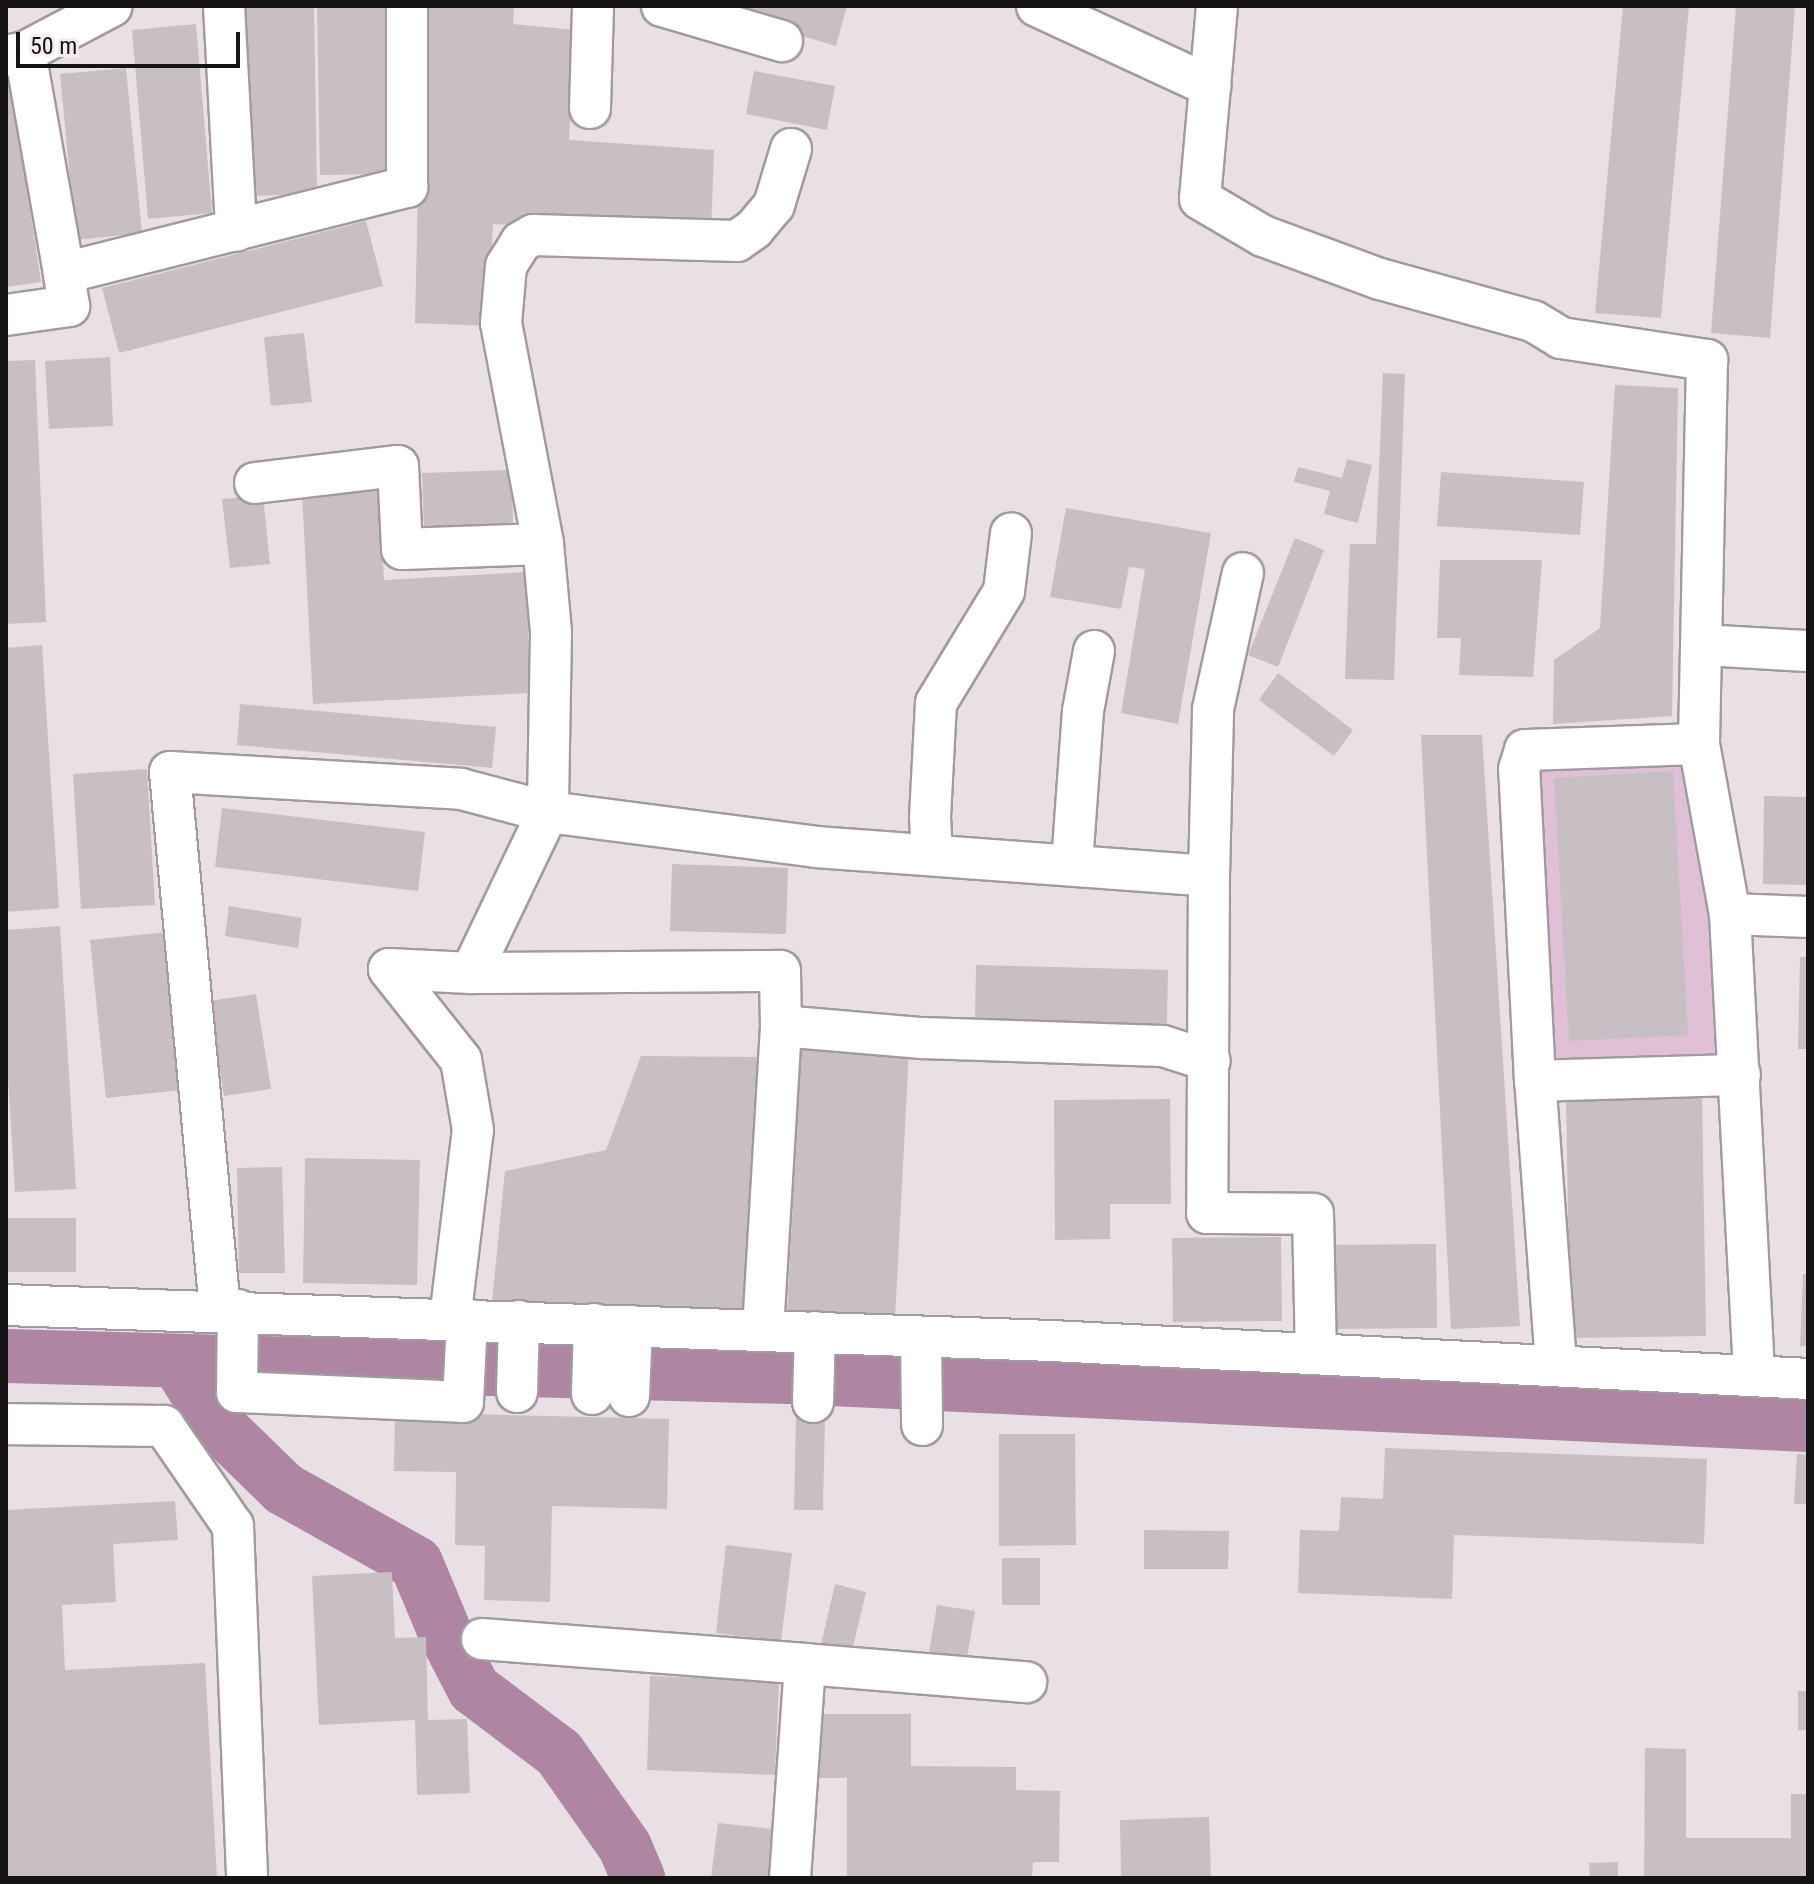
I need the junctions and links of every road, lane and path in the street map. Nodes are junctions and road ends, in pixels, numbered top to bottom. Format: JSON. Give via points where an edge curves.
{"nodes":[{"id":1,"x":112,"y":6,"type":"edge"},
{"id":2,"x":224,"y":6,"type":"edge"},
{"id":3,"x":407,"y":6,"type":"edge"},
{"id":4,"x":593,"y":6,"type":"edge"},
{"id":5,"x":662,"y":6,"type":"edge"},
{"id":6,"x":1037,"y":6,"type":"edge"},
{"id":7,"x":1217,"y":6,"type":"edge"},
{"id":8,"x":782,"y":41,"type":"dead end"},
{"id":9,"x":16,"y":54,"type":"edge"},
{"id":10,"x":1210,"y":86,"type":"junction"},
{"id":11,"x":590,"y":108,"type":"dead end"},
{"id":12,"x":791,"y":149,"type":"dead end"},
{"id":13,"x":236,"y":231,"type":"junction"},
{"id":14,"x":64,"y":273,"type":"junction"},
{"id":15,"x":6,"y":315,"type":"edge"},
{"id":16,"x":255,"y":483,"type":"dead end"},
{"id":17,"x":1011,"y":533,"type":"dead end"},
{"id":18,"x":543,"y":544,"type":"junction"},
{"id":19,"x":1243,"y":573,"type":"dead end"},
{"id":20,"x":1703,"y":645,"type":"junction"},
{"id":21,"x":1094,"y":651,"type":"dead end"},
{"id":22,"x":1808,"y":651,"type":"edge"},
{"id":23,"x":1699,"y":744,"type":"junction"},
{"id":24,"x":548,"y":812,"type":"junction"},
{"id":25,"x":932,"y":855,"type":"junction"},
{"id":26,"x":1072,"y":864,"type":"junction"},
{"id":27,"x":1209,"y":876,"type":"junction"},
{"id":28,"x":1730,"y":914,"type":"junction"},
{"id":29,"x":1808,"y":917,"type":"edge"},
{"id":30,"x":471,"y":973,"type":"junction"},
{"id":31,"x":781,"y":1026,"type":"junction"},
{"id":32,"x":1210,"y":1061,"type":"junction"},
{"id":33,"x":1740,"y":1075,"type":"junction"},
{"id":34,"x":1535,"y":1081,"type":"junction"},
{"id":35,"x":6,"y":1305,"type":"edge"},
{"id":36,"x":232,"y":1311,"type":"junction"},
{"id":37,"x":461,"y":1320,"type":"junction"},
{"id":38,"x":519,"y":1322,"type":"junction"},
{"id":39,"x":613,"y":1326,"type":"junction"},
{"id":40,"x":763,"y":1330,"type":"junction"},
{"id":41,"x":815,"y":1332,"type":"junction"},
{"id":42,"x":922,"y":1350,"type":"junction"},
{"id":43,"x":1316,"y":1353,"type":"junction"},
{"id":44,"x":1556,"y":1364,"type":"junction"},
{"id":45,"x":1754,"y":1375,"type":"junction"},
{"id":46,"x":1808,"y":1379,"type":"edge"},
{"id":47,"x":517,"y":1392,"type":"dead end"},
{"id":48,"x":610,"y":1395,"type":"dead end"},
{"id":49,"x":813,"y":1402,"type":"dead end"},
{"id":50,"x":6,"y":1424,"type":"edge"},
{"id":51,"x":922,"y":1425,"type":"dead end"},
{"id":52,"x":482,"y":1639,"type":"dead end"},
{"id":53,"x":805,"y":1664,"type":"junction"},
{"id":54,"x":1026,"y":1682,"type":"dead end"},
{"id":55,"x":247,"y":1878,"type":"edge"},
{"id":56,"x":790,"y":1878,"type":"edge"}],
"edges":[{"from":1,"to":9,"type":"street"},
{"from":2,"to":13,"type":"street"},
{"from":3,"to":13,"type":"street","via":[[407,187]]},
{"from":4,"to":11,"type":"street"},
{"from":5,"to":8,"type":"street"},
{"from":6,"to":10,"type":"street"},
{"from":7,"to":10,"type":"street"},
{"from":9,"to":14,"type":"street"},
{"from":10,"to":20,"type":"street","via":[[1200,199],[1263,236],[1380,279],[1533,321],[1561,338],[1707,360]]},
{"from":12,"to":18,"type":"street","via":[[774,205],[737,241],[533,235],[521,242],[504,280],[501,323]]},
{"from":13,"to":14,"type":"street"},
{"from":14,"to":15,"type":"street","via":[[69,306]]},
{"from":16,"to":18,"type":"street","via":[[398,466],[402,549]]},
{"from":17,"to":25,"type":"street","via":[[1004,591],[936,703]]},
{"from":18,"to":24,"type":"street","via":[[551,632]]},
{"from":19,"to":27,"type":"street","via":[[1213,709]]},
{"from":20,"to":22,"type":"street"},
{"from":20,"to":23,"type":"street"},
{"from":21,"to":26,"type":"street","via":[[1083,711]]},
{"from":23,"to":28,"type":"street"},
{"from":23,"to":34,"type":"street","via":[[1525,750],[1519,769]]},
{"from":24,"to":25,"type":"street","via":[[816,847]]},
{"from":24,"to":30,"type":"street"},
{"from":24,"to":36,"type":"street","via":[[461,789],[170,772]]},
{"from":25,"to":26,"type":"street"},
{"from":26,"to":27,"type":"street"},
{"from":27,"to":32,"type":"street"},
{"from":28,"to":29,"type":"street"},
{"from":28,"to":33,"type":"street"},
{"from":30,"to":31,"type":"street","via":[[780,971]]},
{"from":30,"to":37,"type":"street","via":[[389,969],[461,1060],[473,1130]]},
{"from":31,"to":32,"type":"street","via":[[922,1038],[1163,1046]]},
{"from":31,"to":40,"type":"street"},
{"from":32,"to":43,"type":"street","via":[[1207,1213],[1313,1214]]},
{"from":33,"to":34,"type":"street"},
{"from":33,"to":45,"type":"street"},
{"from":34,"to":44,"type":"street"},
{"from":35,"to":36,"type":"street"},
{"from":36,"to":37,"type":"street"},
{"from":36,"to":37,"type":"street","via":[[237,1392],[463,1402]]},
{"from":37,"to":38,"type":"street"},
{"from":38,"to":39,"type":"street"},
{"from":38,"to":47,"type":"street"},
{"from":39,"to":40,"type":"street"},
{"from":39,"to":48,"type":"street"},
{"from":40,"to":41,"type":"street"},
{"from":41,"to":42,"type":"street"},
{"from":41,"to":49,"type":"street"},
{"from":42,"to":43,"type":"street"},
{"from":42,"to":51,"type":"street"},
{"from":43,"to":44,"type":"street"},
{"from":44,"to":45,"type":"street"},
{"from":45,"to":46,"type":"street"},
{"from":50,"to":55,"type":"street","via":[[164,1426],[233,1526]]},
{"from":52,"to":53,"type":"street"},
{"from":53,"to":54,"type":"street"},
{"from":53,"to":56,"type":"street"}]}
